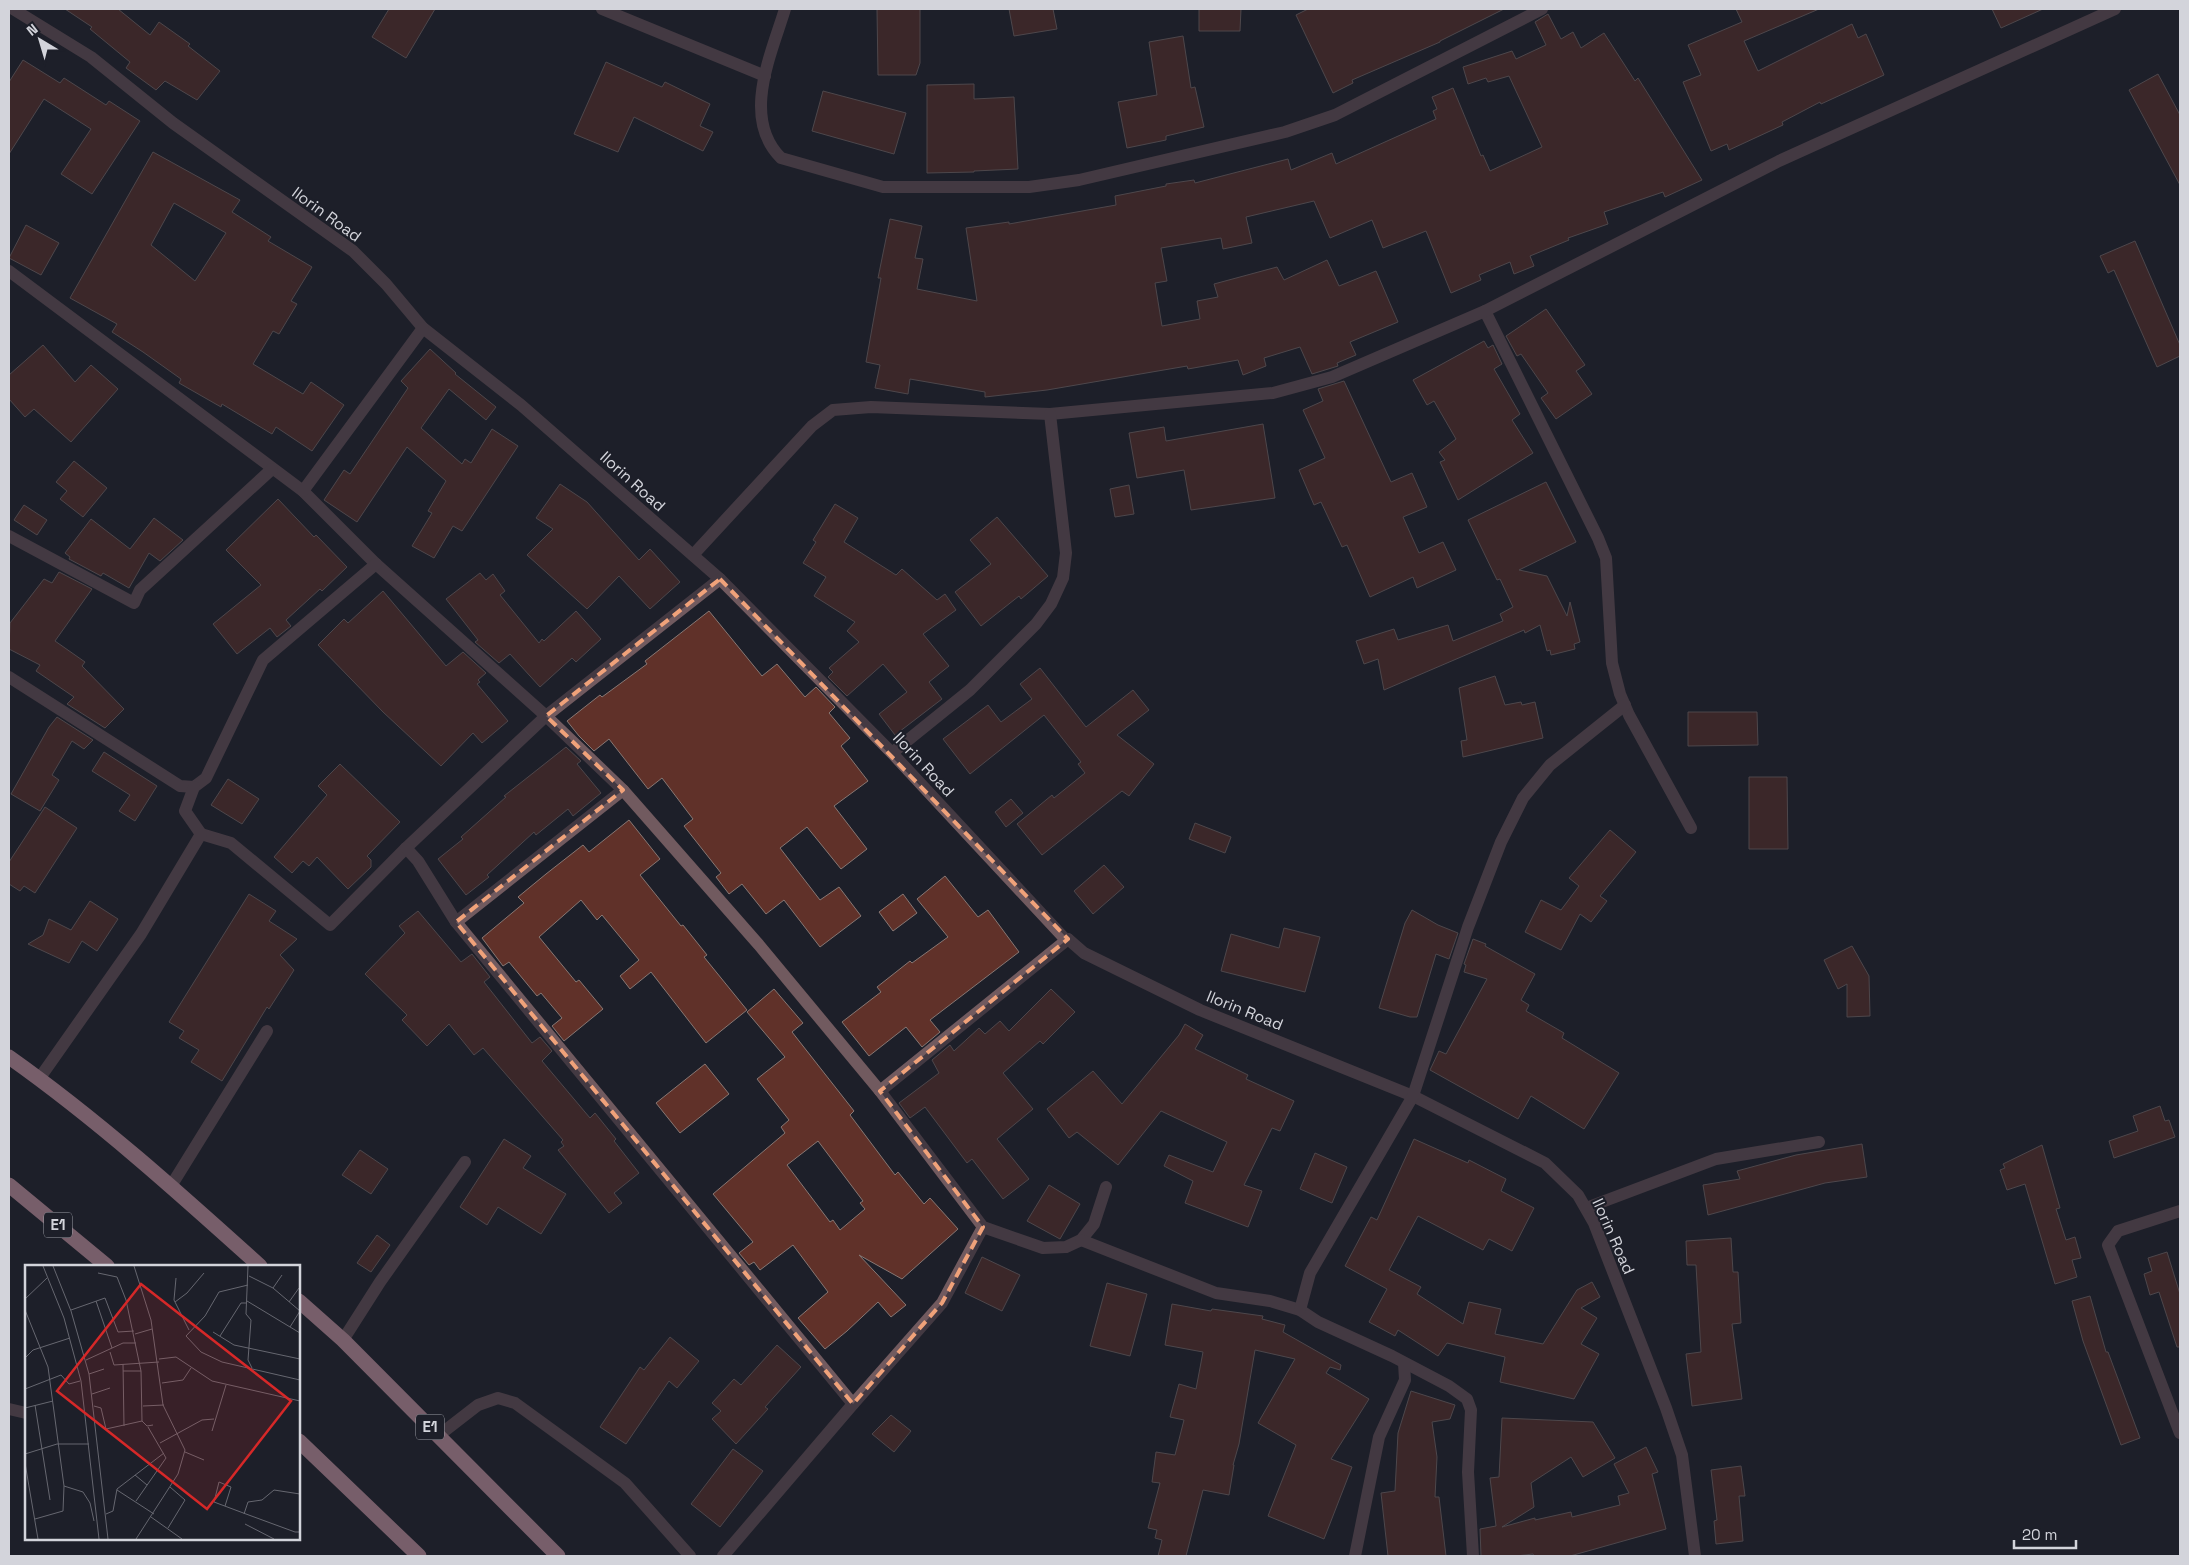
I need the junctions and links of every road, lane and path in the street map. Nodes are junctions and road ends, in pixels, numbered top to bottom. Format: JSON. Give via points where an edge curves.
{"nodes":[{"id":1,"x":13,"y":9,"type":"edge"},
{"id":2,"x":602,"y":9,"type":"edge"},
{"id":3,"x":785,"y":9,"type":"edge"},
{"id":4,"x":1542,"y":9,"type":"edge"},
{"id":5,"x":2115,"y":9,"type":"edge"},
{"id":6,"x":765,"y":76,"type":"junction"},
{"id":7,"x":9,"y":271,"type":"edge"},
{"id":8,"x":1485,"y":311,"type":"junction"},
{"id":9,"x":423,"y":328,"type":"junction"},
{"id":10,"x":1050,"y":414,"type":"junction"},
{"id":11,"x":272,"y":469,"type":"junction"},
{"id":12,"x":303,"y":491,"type":"junction"},
{"id":13,"x":9,"y":536,"type":"edge"},
{"id":14,"x":693,"y":555,"type":"junction"},
{"id":15,"x":376,"y":564,"type":"junction"},
{"id":16,"x":720,"y":579,"type":"junction"},
{"id":17,"x":9,"y":677,"type":"edge"},
{"id":18,"x":1625,"y":705,"type":"junction"},
{"id":19,"x":546,"y":716,"type":"junction"},
{"id":20,"x":892,"y":753,"type":"junction"},
{"id":21,"x":194,"y":787,"type":"junction"},
{"id":22,"x":623,"y":790,"type":"junction"},
{"id":23,"x":1691,"y":828,"type":"dead end"},
{"id":24,"x":201,"y":834,"type":"junction"},
{"id":25,"x":406,"y":848,"type":"junction"},
{"id":26,"x":456,"y":922,"type":"junction"},
{"id":27,"x":1068,"y":939,"type":"junction"},
{"id":28,"x":267,"y":1031,"type":"dead end"},
{"id":29,"x":9,"y":1057,"type":"edge"},
{"id":30,"x":39,"y":1079,"type":"junction"},
{"id":31,"x":880,"y":1091,"type":"junction"},
{"id":32,"x":1413,"y":1096,"type":"junction"},
{"id":33,"x":1819,"y":1142,"type":"dead end"},
{"id":34,"x":465,"y":1162,"type":"dead end"},
{"id":35,"x":9,"y":1185,"type":"edge"},
{"id":36,"x":171,"y":1186,"type":"junction"},
{"id":37,"x":1106,"y":1188,"type":"dead end"},
{"id":38,"x":1586,"y":1208,"type":"junction"},
{"id":39,"x":2180,"y":1211,"type":"edge"},
{"id":40,"x":983,"y":1226,"type":"junction"},
{"id":41,"x":1080,"y":1240,"type":"junction"},
{"id":42,"x":106,"y":1265,"type":"edge"},
{"id":43,"x":259,"y":1265,"type":"edge"},
{"id":44,"x":300,"y":1302,"type":"edge"},
{"id":45,"x":1300,"y":1310,"type":"junction"},
{"id":46,"x":343,"y":1340,"type":"junction"},
{"id":47,"x":1404,"y":1363,"type":"junction"},
{"id":48,"x":853,"y":1404,"type":"junction"},
{"id":49,"x":9,"y":1409,"type":"edge"},
{"id":50,"x":25,"y":1412,"type":"edge"},
{"id":51,"x":2180,"y":1433,"type":"edge"},
{"id":52,"x":438,"y":1436,"type":"junction"},
{"id":53,"x":300,"y":1442,"type":"edge"},
{"id":54,"x":419,"y":1556,"type":"edge"},
{"id":55,"x":558,"y":1556,"type":"edge"},
{"id":56,"x":690,"y":1556,"type":"edge"},
{"id":57,"x":722,"y":1556,"type":"edge"},
{"id":58,"x":1355,"y":1556,"type":"edge"},
{"id":59,"x":1473,"y":1556,"type":"edge"},
{"id":60,"x":1695,"y":1556,"type":"edge"}],
"edges":[{"from":1,"to":9,"type":"street","name":"Ilorin Road","via":[[91,57],[173,123],[353,251]]},
{"from":2,"to":6,"type":"street"},
{"from":3,"to":6,"type":"street"},
{"from":4,"to":6,"type":"street","via":[[1326,118],[1285,132],[1078,180],[1029,187],[883,187],[781,158],[765,135],[760,111]]},
{"from":5,"to":8,"type":"street","via":[[1779,161]]},
{"from":7,"to":11,"type":"street"},
{"from":8,"to":10,"type":"street","via":[[1332,377],[1273,393]]},
{"from":8,"to":18,"type":"street","via":[[1606,558],[1612,664]]},
{"from":9,"to":12,"type":"street"},
{"from":9,"to":14,"type":"street","name":"Ilorin Road","via":[[528,410]]},
{"from":10,"to":14,"type":"street","via":[[871,406],[833,410],[812,426]]},
{"from":10,"to":20,"type":"street","via":[[1066,553],[1063,578],[1051,604],[1036,624],[970,690]]},
{"from":11,"to":12,"type":"street"},
{"from":11,"to":13,"type":"street","via":[[140,590],[134,603]]},
{"from":12,"to":15,"type":"street"},
{"from":14,"to":16,"type":"street","name":"Ilorin Road"},
{"from":15,"to":19,"type":"street"},
{"from":15,"to":21,"type":"street","via":[[263,660],[206,778]]},
{"from":16,"to":19,"type":"street"},
{"from":16,"to":20,"type":"street","name":"Ilorin Road"},
{"from":17,"to":21,"type":"street","via":[[180,786]]},
{"from":18,"to":23,"type":"street"},
{"from":18,"to":32,"type":"street","via":[[1550,765],[1523,798],[1501,842],[1468,927]]},
{"from":19,"to":22,"type":"street"},
{"from":19,"to":25,"type":"street"},
{"from":20,"to":27,"type":"street","name":"Ilorin Road"},
{"from":21,"to":24,"type":"street","via":[[185,811]]},
{"from":22,"to":26,"type":"street"},
{"from":22,"to":31,"type":"street","via":[[753,938]]},
{"from":24,"to":25,"type":"street","via":[[231,843],[330,926]]},
{"from":24,"to":30,"type":"street","via":[[141,934]]},
{"from":25,"to":26,"type":"street","via":[[418,861]]},
{"from":26,"to":48,"type":"street"},
{"from":27,"to":31,"type":"street"},
{"from":27,"to":32,"type":"street","name":"Ilorin Road","via":[[1084,952],[1200,1010]]},
{"from":28,"to":36,"type":"street"},
{"from":29,"to":30,"type":"highway"},
{"from":30,"to":36,"type":"highway"},
{"from":31,"to":40,"type":"street"},
{"from":32,"to":38,"type":"street","name":"Ilorin Road","via":[[1545,1162],[1578,1195]]},
{"from":32,"to":45,"type":"street","via":[[1310,1273]]},
{"from":33,"to":38,"type":"street","via":[[1716,1159]]},
{"from":34,"to":46,"type":"street"},
{"from":35,"to":42,"type":"highway","number":"E1"},
{"from":36,"to":43,"type":"highway"},
{"from":37,"to":41,"type":"street","via":[[1094,1224]]},
{"from":38,"to":60,"type":"street","name":"Ilorin Road","via":[[1682,1455]]},
{"from":39,"to":51,"type":"street","via":[[2118,1231],[2108,1245]]},
{"from":40,"to":41,"type":"street","via":[[1043,1248],[1066,1247]]},
{"from":40,"to":48,"type":"street","via":[[942,1303]]},
{"from":41,"to":45,"type":"street","via":[[1216,1293],[1270,1301]]},
{"from":44,"to":46,"type":"highway","number":"E1"},
{"from":45,"to":47,"type":"street","via":[[1318,1322]]},
{"from":46,"to":52,"type":"highway","number":"E1"},
{"from":47,"to":58,"type":"street","via":[[1405,1380],[1379,1437]]},
{"from":47,"to":59,"type":"street","via":[[1449,1386],[1467,1399],[1471,1410],[1468,1472]]},
{"from":48,"to":57,"type":"street"},
{"from":49,"to":50,"type":"street"},
{"from":52,"to":55,"type":"highway","number":"E1"},
{"from":52,"to":56,"type":"street","via":[[478,1405],[498,1398],[515,1403],[625,1483]]},
{"from":53,"to":54,"type":"highway"}]}
